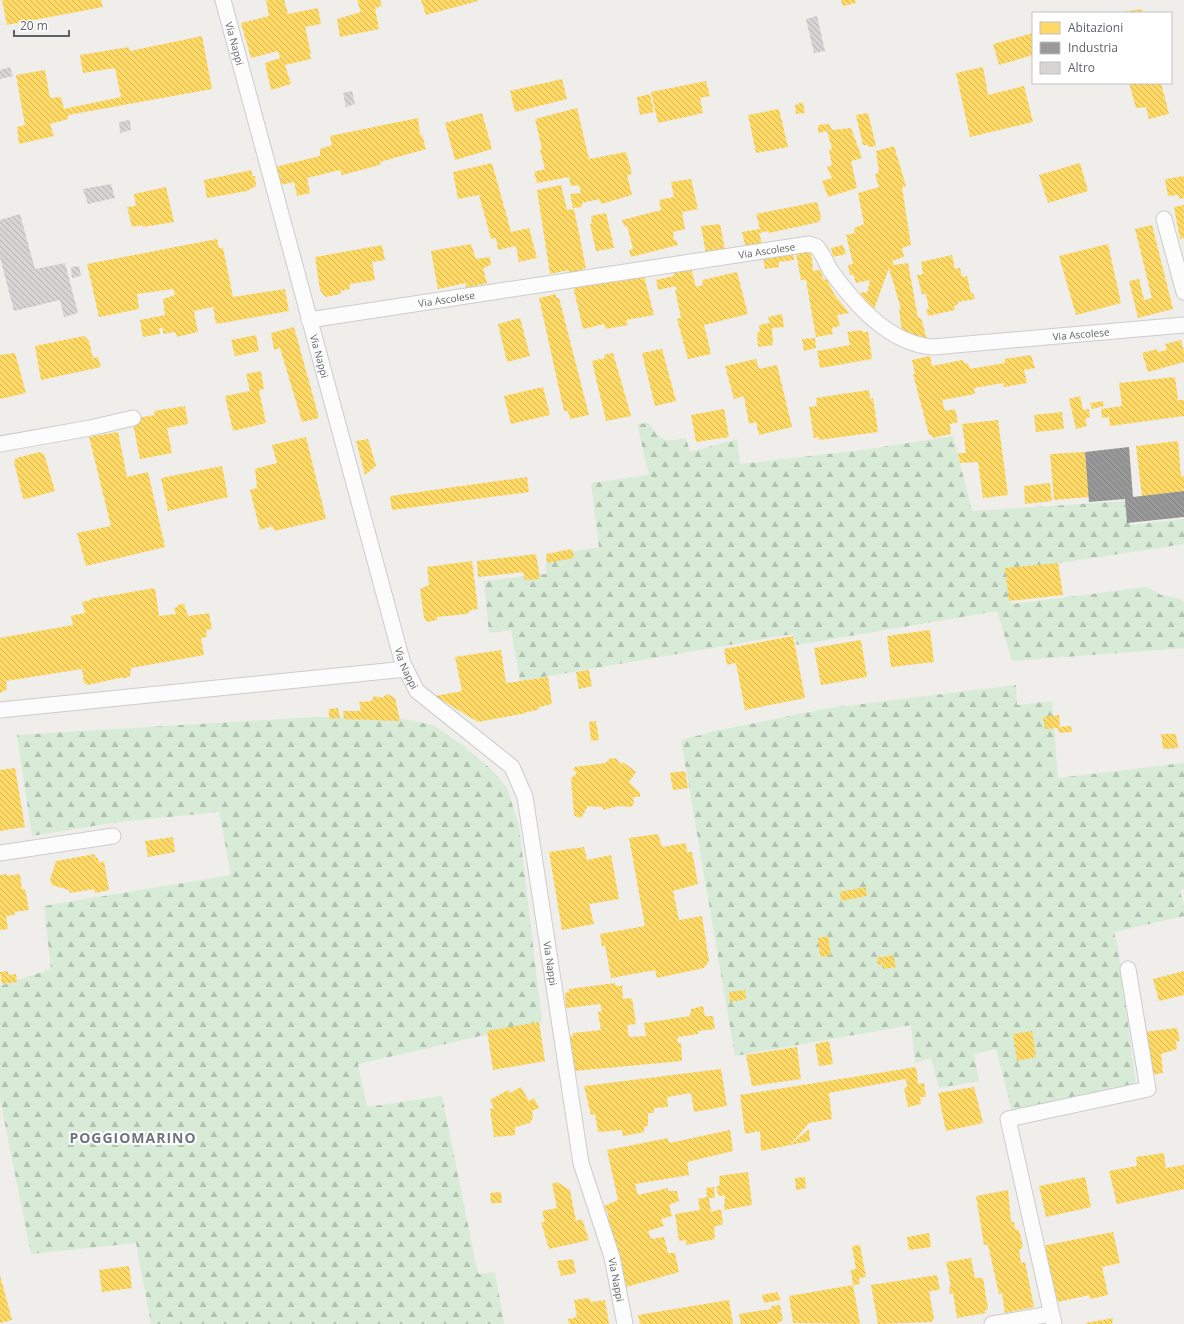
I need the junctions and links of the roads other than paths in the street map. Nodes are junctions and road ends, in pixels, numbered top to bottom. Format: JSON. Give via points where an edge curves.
{"nodes":[{"id":1,"x":222,"y":0,"type":"edge"},
{"id":2,"x":1164,"y":219,"type":"dead end"},
{"id":3,"x":1184,"y":292,"type":"edge"},
{"id":4,"x":309,"y":320,"type":"junction"},
{"id":5,"x":1184,"y":325,"type":"edge"},
{"id":6,"x":132,"y":418,"type":"dead end"},
{"id":7,"x":0,"y":444,"type":"edge"},
{"id":8,"x":406,"y":668,"type":"junction"},
{"id":9,"x":0,"y":710,"type":"edge"},
{"id":10,"x":113,"y":836,"type":"dead end"},
{"id":11,"x":0,"y":853,"type":"edge"},
{"id":12,"x":1128,"y":969,"type":"dead end"},
{"id":13,"x":1053,"y":1319,"type":"edge"},
{"id":14,"x":625,"y":1324,"type":"edge"},
{"id":15,"x":992,"y":1324,"type":"edge"}],
"edges":[{"from":1,"to":4,"type":"street","name":"Via Nappi"},
{"from":2,"to":3,"type":"street"},
{"from":4,"to":5,"type":"street","name":"Via Ascolese","via":[[809,244],[818,247],[846,292],[866,315],[905,341],[919,346],[933,347]]},
{"from":4,"to":8,"type":"street","name":"Via Nappi"},
{"from":6,"to":7,"type":"street"},
{"from":8,"to":9,"type":"street"},
{"from":8,"to":14,"type":"street","name":"Via Nappi","via":[[417,691],[512,767],[525,797],[581,1163],[612,1257]]},
{"from":10,"to":11,"type":"street"},
{"from":12,"to":13,"type":"street","via":[[1148,1089],[1008,1119]]},
{"from":13,"to":15,"type":"street"}]}
